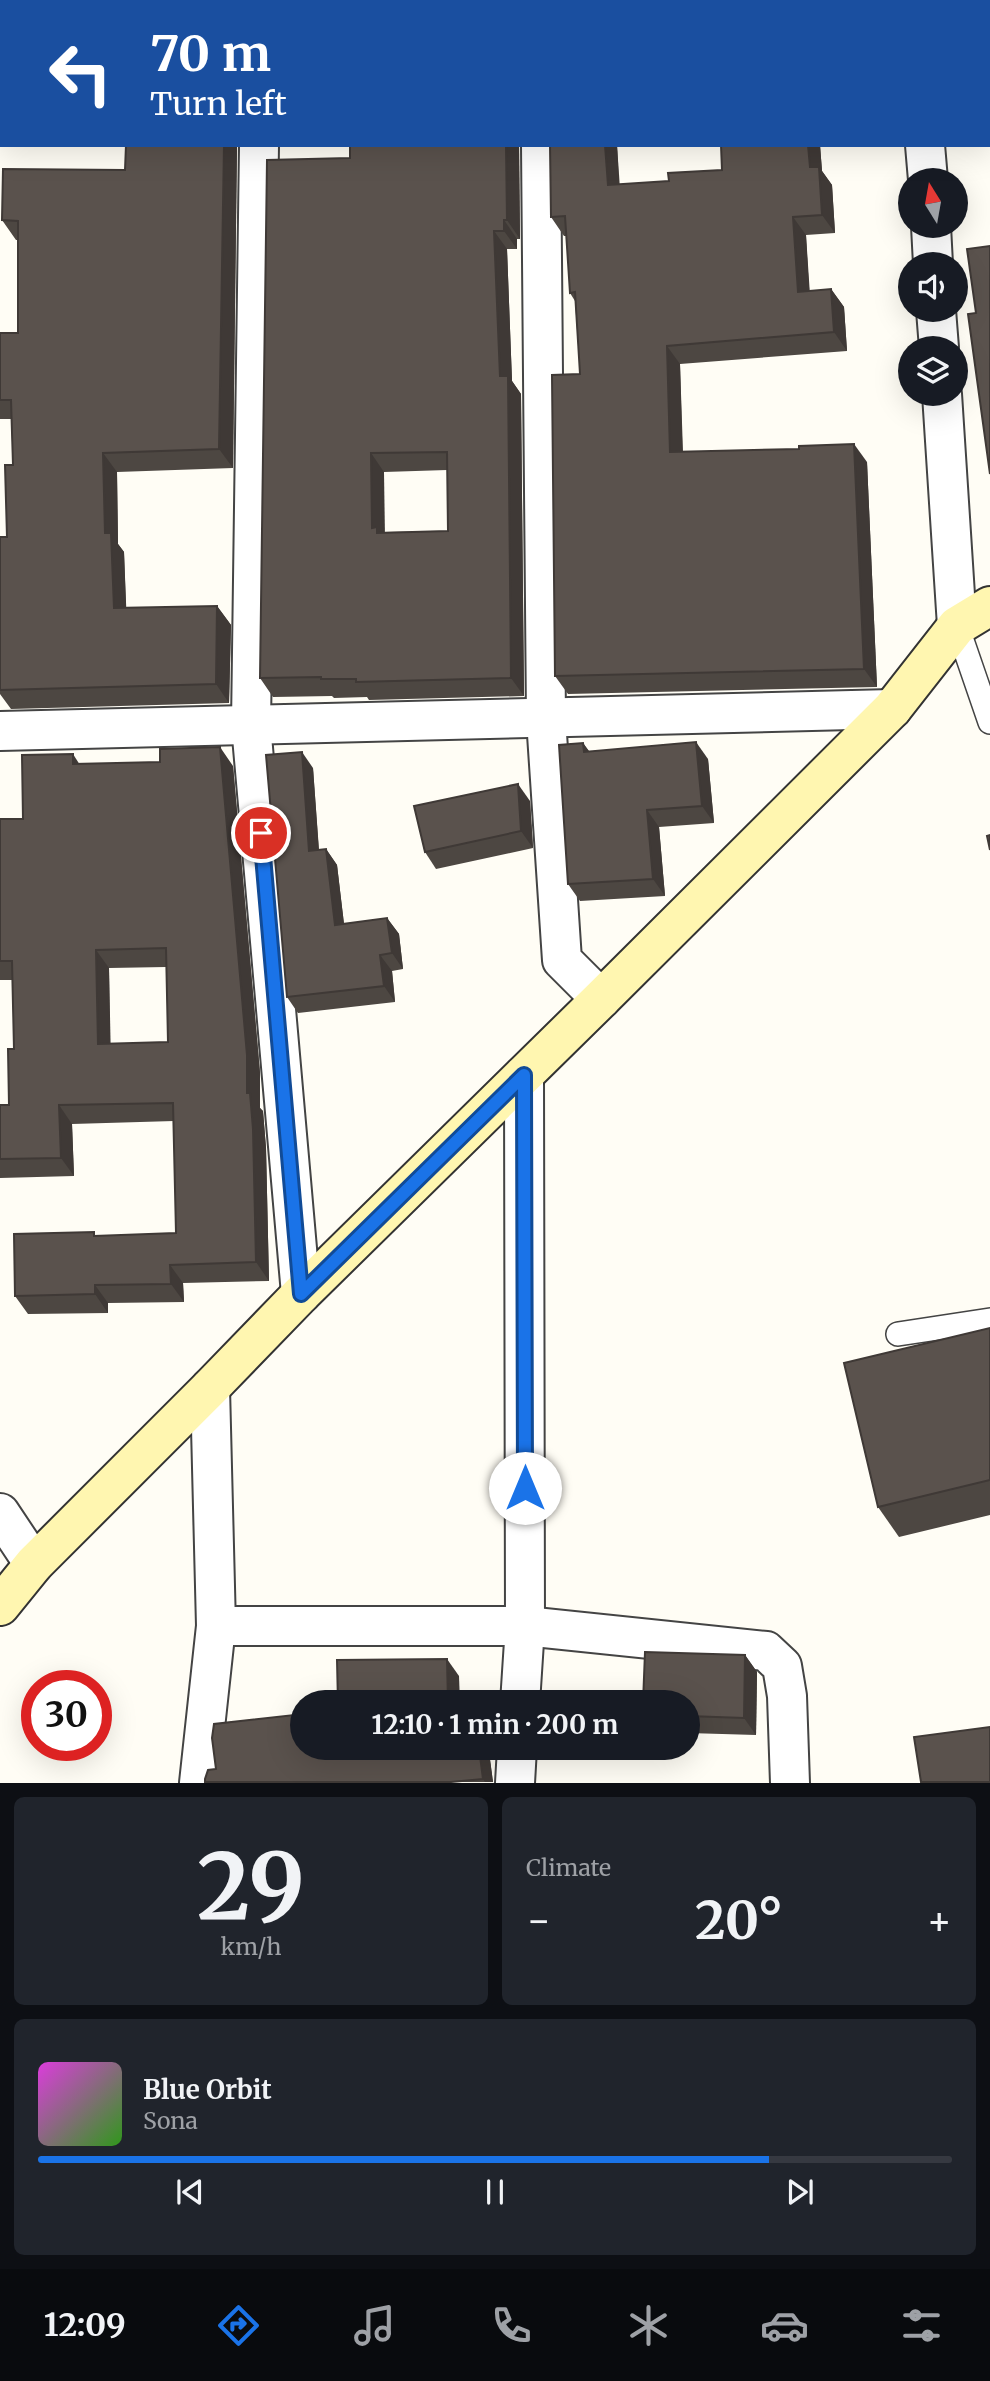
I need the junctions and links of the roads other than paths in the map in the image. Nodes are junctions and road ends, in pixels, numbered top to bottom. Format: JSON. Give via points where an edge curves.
{"nodes":[{"id":1,"x":259,"y":147,"type":"edge"},
{"id":2,"x":541,"y":147,"type":"edge"},
{"id":3,"x":925,"y":147,"type":"edge"},
{"id":4,"x":927,"y":168,"type":"edge"},
{"id":5,"x":943,"y":406,"type":"edge"},
{"id":6,"x":990,"y":606,"type":"edge"},
{"id":7,"x":957,"y":626,"type":"junction"},
{"id":8,"x":892,"y":709,"type":"junction"},
{"id":9,"x":546,"y":719,"type":"junction"},
{"id":10,"x":990,"y":722,"type":"edge"},
{"id":11,"x":251,"y":725,"type":"junction"},
{"id":12,"x":0,"y":731,"type":"edge"},
{"id":13,"x":601,"y":999,"type":"junction"},
{"id":14,"x":524,"y":1075,"type":"junction"},
{"id":15,"x":301,"y":1294,"type":"junction"},
{"id":16,"x":990,"y":1320,"type":"edge"},
{"id":17,"x":898,"y":1334,"type":"dead end"},
{"id":18,"x":210,"y":1388,"type":"junction"},
{"id":19,"x":0,"y":1513,"type":"edge"},
{"id":20,"x":34,"y":1564,"type":"junction"},
{"id":21,"x":0,"y":1606,"type":"edge"},
{"id":22,"x":216,"y":1626,"type":"junction"},
{"id":23,"x":525,"y":1626,"type":"junction"},
{"id":24,"x":521,"y":1690,"type":"edge"},
{"id":25,"x":516,"y":1760,"type":"edge"},
{"id":26,"x":199,"y":1783,"type":"edge"},
{"id":27,"x":515,"y":1783,"type":"edge"},
{"id":28,"x":790,"y":1783,"type":"edge"}],
"edges":[{"from":1,"to":11,"type":"street"},
{"from":2,"to":9,"type":"street"},
{"from":3,"to":4,"type":"street"},
{"from":5,"to":7,"type":"street"},
{"from":6,"to":7,"type":"main road"},
{"from":7,"to":8,"type":"main road"},
{"from":7,"to":10,"type":"lane"},
{"from":8,"to":9,"type":"street"},
{"from":8,"to":13,"type":"main road"},
{"from":9,"to":11,"type":"street"},
{"from":9,"to":13,"type":"street","via":[[562,960]]},
{"from":11,"to":12,"type":"street"},
{"from":11,"to":15,"type":"street"},
{"from":13,"to":14,"type":"main road"},
{"from":14,"to":15,"type":"main road"},
{"from":14,"to":23,"type":"street"},
{"from":15,"to":18,"type":"main road"},
{"from":16,"to":17,"type":"lane"},
{"from":18,"to":20,"type":"main road"},
{"from":18,"to":22,"type":"street"},
{"from":19,"to":20,"type":"street"},
{"from":20,"to":21,"type":"main road"},
{"from":22,"to":23,"type":"street"},
{"from":22,"to":26,"type":"street"},
{"from":23,"to":24,"type":"street"},
{"from":23,"to":28,"type":"street","via":[[766,1651],[782,1666]]},
{"from":25,"to":27,"type":"street"}]}
